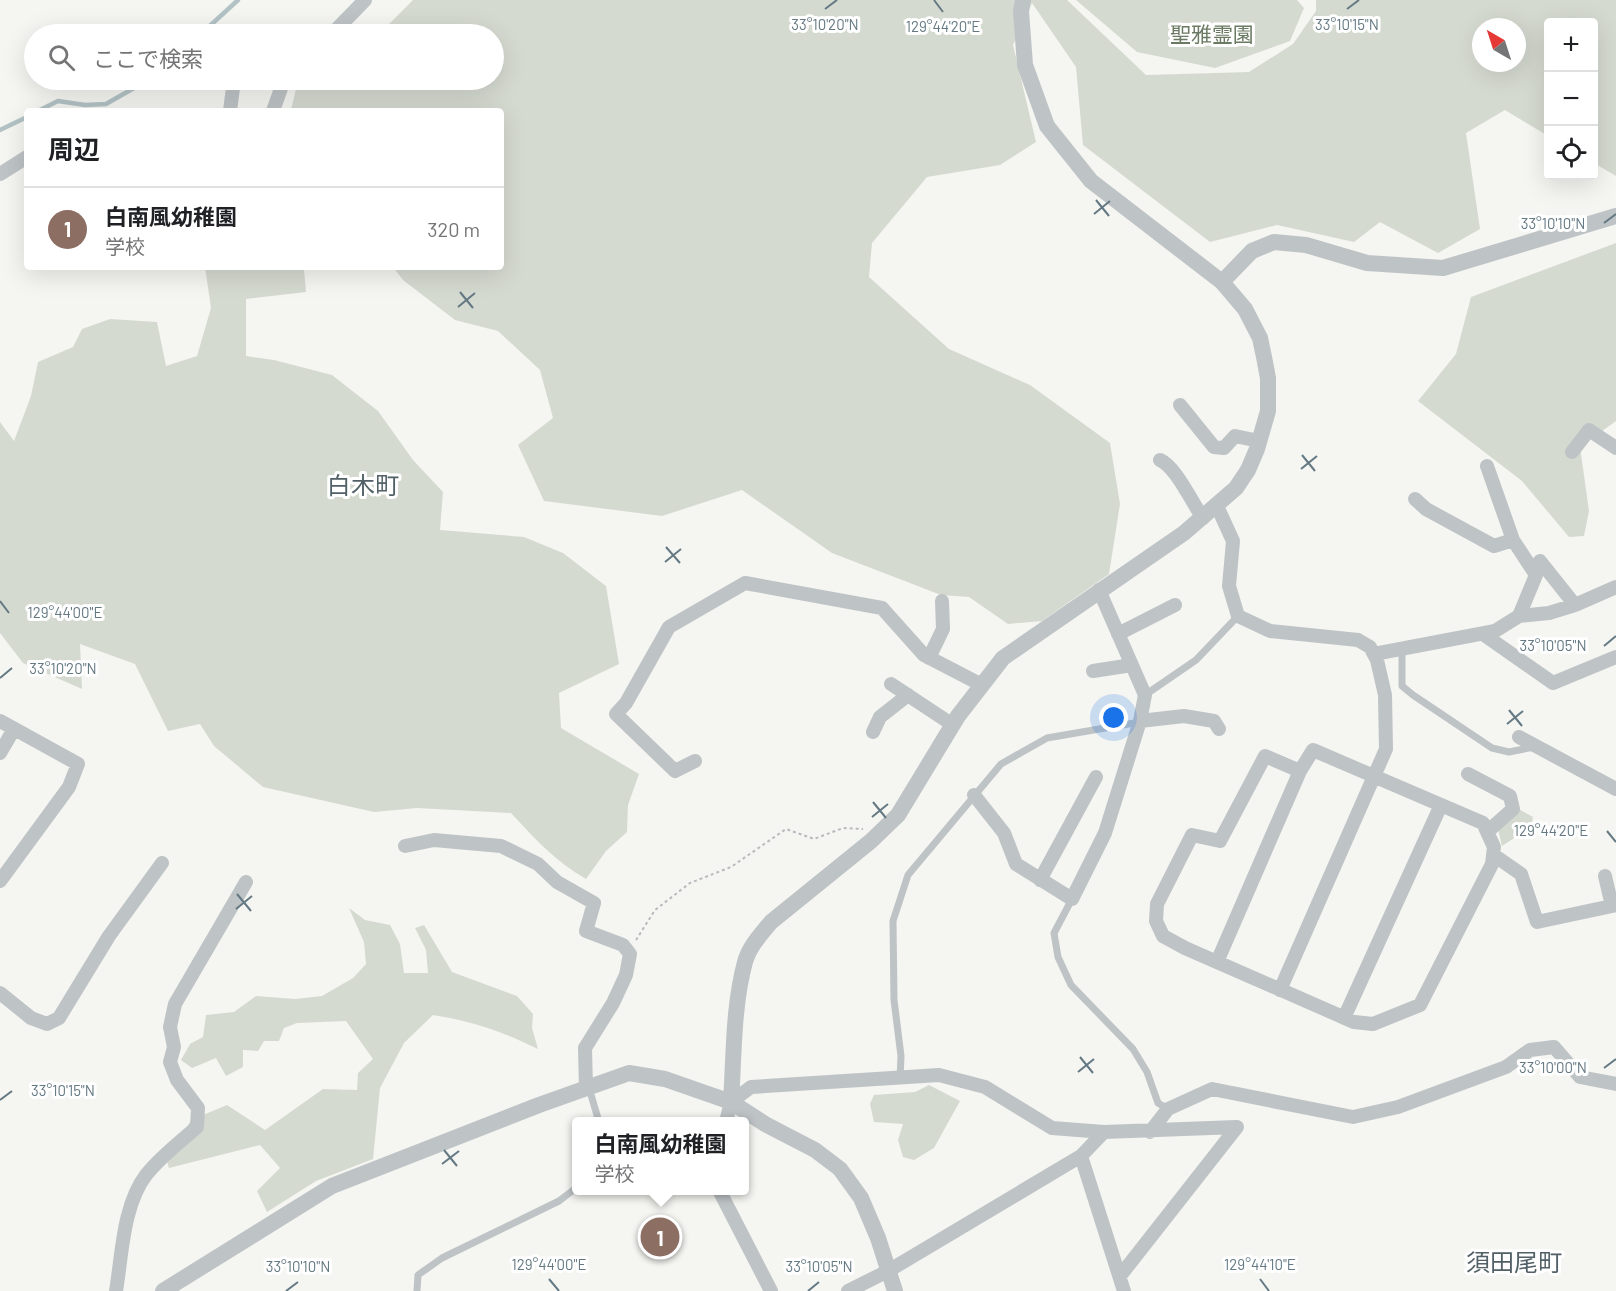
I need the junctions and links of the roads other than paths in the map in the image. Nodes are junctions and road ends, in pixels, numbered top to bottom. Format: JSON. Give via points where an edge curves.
{"nodes":[{"id":1,"x":365,"y":0,"type":"edge"},
{"id":2,"x":1023,"y":0,"type":"edge"},
{"id":3,"x":342,"y":24,"type":"edge"},
{"id":4,"x":233,"y":90,"type":"edge"},
{"id":5,"x":280,"y":90,"type":"edge"},
{"id":6,"x":230,"y":108,"type":"edge"},
{"id":7,"x":274,"y":108,"type":"edge"},
{"id":8,"x":24,"y":159,"type":"edge"},
{"id":9,"x":0,"y":174,"type":"edge"},
{"id":10,"x":1616,"y":216,"type":"edge"},
{"id":11,"x":1222,"y":282,"type":"junction"},
{"id":12,"x":1180,"y":405,"type":"dead end"},
{"id":13,"x":1260,"y":441,"type":"junction"},
{"id":14,"x":1616,"y":448,"type":"edge"},
{"id":15,"x":1572,"y":452,"type":"dead end"},
{"id":16,"x":1160,"y":460,"type":"dead end"},
{"id":17,"x":1487,"y":466,"type":"dead end"},
{"id":18,"x":1415,"y":499,"type":"dead end"},
{"id":19,"x":1217,"y":506,"type":"junction"},
{"id":20,"x":1203,"y":518,"type":"junction"},
{"id":21,"x":1513,"y":540,"type":"junction"},
{"id":22,"x":1540,"y":561,"type":"dead end"},
{"id":23,"x":1616,"y":587,"type":"edge"},
{"id":24,"x":1099,"y":590,"type":"junction"},
{"id":25,"x":942,"y":602,"type":"dead end"},
{"id":26,"x":1175,"y":605,"type":"dead end"},
{"id":27,"x":1575,"y":605,"type":"junction"},
{"id":28,"x":1238,"y":616,"type":"junction"},
{"id":29,"x":1520,"y":616,"type":"junction"},
{"id":30,"x":1483,"y":633,"type":"junction"},
{"id":31,"x":1118,"y":634,"type":"junction"},
{"id":32,"x":1402,"y":649,"type":"junction"},
{"id":33,"x":1374,"y":654,"type":"junction"},
{"id":34,"x":1616,"y":657,"type":"edge"},
{"id":35,"x":929,"y":658,"type":"junction"},
{"id":36,"x":1132,"y":665,"type":"junction"},
{"id":37,"x":1093,"y":671,"type":"dead end"},
{"id":38,"x":891,"y":684,"type":"dead end"},
{"id":39,"x":980,"y":684,"type":"junction"},
{"id":40,"x":908,"y":695,"type":"junction"},
{"id":41,"x":1145,"y":695,"type":"junction"},
{"id":42,"x":0,"y":721,"type":"edge"},
{"id":43,"x":1140,"y":722,"type":"junction"},
{"id":44,"x":953,"y":724,"type":"junction"},
{"id":45,"x":14,"y":729,"type":"junction"},
{"id":46,"x":1219,"y":729,"type":"dead end"},
{"id":47,"x":873,"y":732,"type":"dead end"},
{"id":48,"x":1519,"y":737,"type":"dead end"},
{"id":49,"x":1535,"y":746,"type":"junction"},
{"id":50,"x":0,"y":753,"type":"edge"},
{"id":51,"x":695,"y":761,"type":"dead end"},
{"id":52,"x":1300,"y":771,"type":"junction"},
{"id":53,"x":1468,"y":774,"type":"dead end"},
{"id":54,"x":1096,"y":777,"type":"dead end"},
{"id":55,"x":1375,"y":777,"type":"junction"},
{"id":56,"x":1616,"y":789,"type":"edge"},
{"id":57,"x":975,"y":795,"type":"junction"},
{"id":58,"x":1441,"y":805,"type":"junction"},
{"id":59,"x":1487,"y":832,"type":"junction"},
{"id":60,"x":405,"y":846,"type":"dead end"},
{"id":61,"x":1495,"y":856,"type":"junction"},
{"id":62,"x":162,"y":863,"type":"dead end"},
{"id":63,"x":1605,"y":876,"type":"dead end"},
{"id":64,"x":1040,"y":880,"type":"junction"},
{"id":65,"x":0,"y":881,"type":"edge"},
{"id":66,"x":246,"y":882,"type":"dead end"},
{"id":67,"x":1072,"y":899,"type":"junction"},
{"id":68,"x":1614,"y":905,"type":"edge"},
{"id":69,"x":1217,"y":962,"type":"junction"},
{"id":70,"x":1280,"y":990,"type":"junction"},
{"id":71,"x":0,"y":993,"type":"edge"},
{"id":72,"x":1344,"y":1018,"type":"junction"},
{"id":73,"x":900,"y":1078,"type":"junction"},
{"id":74,"x":1616,"y":1084,"type":"edge"},
{"id":75,"x":588,"y":1088,"type":"junction"},
{"id":76,"x":731,"y":1102,"type":"junction"},
{"id":77,"x":1168,"y":1109,"type":"junction"},
{"id":78,"x":597,"y":1117,"type":"edge"},
{"id":79,"x":727,"y":1117,"type":"edge"},
{"id":80,"x":1104,"y":1132,"type":"junction"},
{"id":81,"x":1150,"y":1132,"type":"junction"},
{"id":82,"x":1081,"y":1156,"type":"junction"},
{"id":83,"x":572,"y":1191,"type":"edge"},
{"id":84,"x":721,"y":1195,"type":"edge"},
{"id":85,"x":888,"y":1271,"type":"junction"},
{"id":86,"x":1120,"y":1276,"type":"junction"},
{"id":87,"x":116,"y":1291,"type":"edge"},
{"id":88,"x":163,"y":1291,"type":"edge"},
{"id":89,"x":417,"y":1291,"type":"edge"},
{"id":90,"x":771,"y":1291,"type":"edge"},
{"id":91,"x":848,"y":1291,"type":"edge"},
{"id":92,"x":895,"y":1291,"type":"edge"},
{"id":93,"x":1124,"y":1291,"type":"edge"}],
"edges":[{"from":1,"to":3,"type":"street"},
{"from":2,"to":11,"type":"street","via":[[1024,65],[1047,126],[1091,181]]},
{"from":4,"to":6,"type":"street"},
{"from":5,"to":7,"type":"street"},
{"from":8,"to":9,"type":"street"},
{"from":10,"to":11,"type":"street","via":[[1443,268],[1367,263],[1306,245],[1274,242],[1252,251]]},
{"from":11,"to":13,"type":"street","via":[[1245,309],[1260,338],[1268,389],[1268,411]]},
{"from":12,"to":13,"type":"street","via":[[1215,447],[1224,448],[1235,436]]},
{"from":13,"to":19,"type":"street","via":[[1248,470]]},
{"from":14,"to":15,"type":"street","via":[[1589,430]]},
{"from":16,"to":20,"type":"street","via":[[1177,474]]},
{"from":17,"to":21,"type":"street"},
{"from":18,"to":21,"type":"street","via":[[1494,546]]},
{"from":19,"to":20,"type":"street"},
{"from":19,"to":28,"type":"street","via":[[1233,541],[1229,586]]},
{"from":20,"to":24,"type":"street"},
{"from":21,"to":29,"type":"street","via":[[1536,575]]},
{"from":22,"to":27,"type":"street"},
{"from":23,"to":27,"type":"street"},
{"from":24,"to":31,"type":"street"},
{"from":24,"to":39,"type":"street","via":[[1003,658]]},
{"from":25,"to":35,"type":"street","via":[[943,629]]},
{"from":26,"to":31,"type":"street"},
{"from":27,"to":29,"type":"street"},
{"from":28,"to":33,"type":"street","via":[[1270,631],[1358,640]]},
{"from":28,"to":41,"type":"lane","via":[[1196,660]]},
{"from":29,"to":30,"type":"street","via":[[1496,631]]},
{"from":30,"to":32,"type":"street"},
{"from":30,"to":34,"type":"street","via":[[1553,683]]},
{"from":31,"to":36,"type":"street"},
{"from":32,"to":33,"type":"street"},
{"from":32,"to":49,"type":"lane","via":[[1402,686],[1413,695],[1492,748],[1509,752]]},
{"from":33,"to":55,"type":"street","via":[[1385,695],[1388,734]]},
{"from":35,"to":39,"type":"street"},
{"from":35,"to":51,"type":"street","via":[[882,608],[746,583],[669,627],[616,714],[675,771]]},
{"from":36,"to":37,"type":"street"},
{"from":36,"to":41,"type":"street"},
{"from":38,"to":40,"type":"street"},
{"from":39,"to":44,"type":"street"},
{"from":40,"to":44,"type":"street"},
{"from":40,"to":47,"type":"street","via":[[880,717]]},
{"from":41,"to":43,"type":"street"},
{"from":42,"to":45,"type":"street"},
{"from":43,"to":46,"type":"street","via":[[1184,716],[1214,721]]},
{"from":43,"to":57,"type":"lane","via":[[1047,738],[1001,764]]},
{"from":43,"to":67,"type":"street","via":[[1105,833]]},
{"from":44,"to":76,"type":"street","via":[[898,815],[771,922],[746,960],[737,1015]]},
{"from":45,"to":50,"type":"street"},
{"from":45,"to":65,"type":"street","via":[[78,764],[69,788]]},
{"from":48,"to":49,"type":"street"},
{"from":49,"to":56,"type":"street"},
{"from":52,"to":55,"type":"street","via":[[1313,750]]},
{"from":52,"to":69,"type":"street"},
{"from":52,"to":69,"type":"street","via":[[1265,756],[1220,841],[1192,835],[1157,904],[1156,921],[1163,936]]},
{"from":53,"to":59,"type":"street","via":[[1510,796],[1514,809]]},
{"from":54,"to":64,"type":"street"},
{"from":55,"to":58,"type":"street"},
{"from":55,"to":70,"type":"street"},
{"from":57,"to":64,"type":"street","via":[[1004,834],[1016,864]]},
{"from":57,"to":73,"type":"lane","via":[[908,875],[893,921]]},
{"from":58,"to":59,"type":"street","via":[[1483,823]]},
{"from":58,"to":72,"type":"street"},
{"from":59,"to":61,"type":"street"},
{"from":60,"to":75,"type":"street","via":[[434,840],[501,846],[538,864],[557,882],[594,903],[586,932],[623,945],[630,954],[617,994],[585,1048]]},
{"from":61,"to":68,"type":"street","via":[[1521,874],[1537,922]]},
{"from":61,"to":72,"type":"street","via":[[1420,1005],[1373,1024]]},
{"from":62,"to":71,"type":"street","via":[[109,936],[58,1018],[47,1024],[31,1018]]},
{"from":63,"to":68,"type":"street"},
{"from":64,"to":67,"type":"street"},
{"from":66,"to":87,"type":"street","via":[[175,1004],[170,1027],[174,1047],[170,1062],[177,1080],[198,1108],[197,1127],[146,1174],[138,1188]]},
{"from":67,"to":77,"type":"lane","via":[[1054,933],[1062,966],[1071,985],[1133,1049],[1147,1072],[1158,1104]]},
{"from":69,"to":70,"type":"street"},
{"from":70,"to":72,"type":"street"},
{"from":73,"to":76,"type":"street","via":[[751,1087]]},
{"from":73,"to":80,"type":"street","via":[[939,1075],[985,1087],[1052,1128]]},
{"from":74,"to":77,"type":"street","via":[[1580,1077],[1554,1047],[1530,1050],[1506,1067],[1398,1107],[1353,1117],[1212,1089]]},
{"from":75,"to":76,"type":"street","via":[[629,1074],[665,1079]]},
{"from":75,"to":78,"type":"lane"},
{"from":75,"to":88,"type":"street","via":[[332,1186]]},
{"from":76,"to":79,"type":"street"},
{"from":76,"to":85,"type":"street","via":[[815,1150],[840,1169],[861,1198]]},
{"from":77,"to":81,"type":"street"},
{"from":80,"to":81,"type":"street"},
{"from":80,"to":82,"type":"street"},
{"from":81,"to":86,"type":"street","via":[[1237,1127]]},
{"from":82,"to":85,"type":"street"},
{"from":82,"to":86,"type":"street"},
{"from":83,"to":89,"type":"lane","via":[[442,1258],[418,1275]]},
{"from":84,"to":90,"type":"street"},
{"from":85,"to":91,"type":"street"},
{"from":85,"to":92,"type":"street"},
{"from":86,"to":93,"type":"street"}]}
